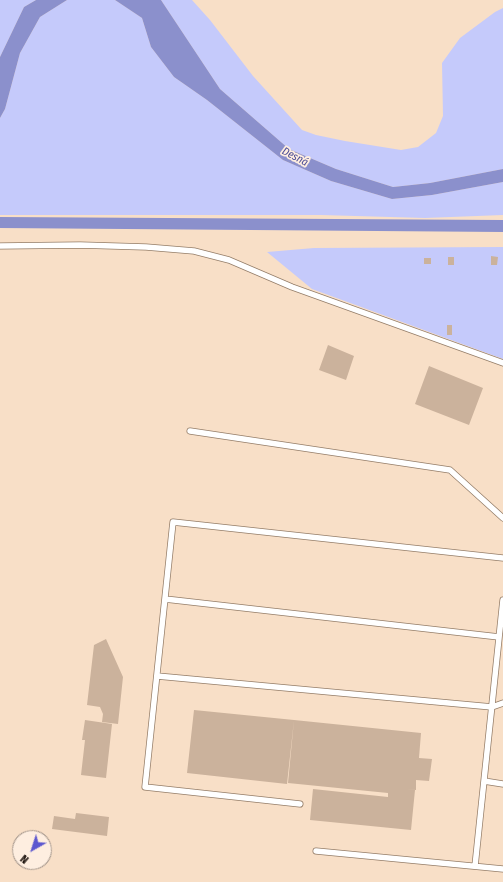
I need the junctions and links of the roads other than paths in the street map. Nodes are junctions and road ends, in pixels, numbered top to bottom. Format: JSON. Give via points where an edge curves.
{"nodes":[{"id":1,"x":0,"y":246,"type":"edge"},
{"id":2,"x":503,"y":363,"type":"edge"},
{"id":3,"x":190,"y":431,"type":"dead end"},
{"id":4,"x":503,"y":518,"type":"edge"},
{"id":5,"x":503,"y":558,"type":"edge"},
{"id":6,"x":165,"y":599,"type":"junction"},
{"id":7,"x":503,"y":600,"type":"edge"},
{"id":8,"x":499,"y":637,"type":"junction"},
{"id":9,"x":157,"y":676,"type":"junction"},
{"id":10,"x":503,"y":703,"type":"edge"},
{"id":11,"x":492,"y":707,"type":"junction"},
{"id":12,"x":484,"y":781,"type":"junction"},
{"id":13,"x":503,"y":784,"type":"edge"},
{"id":14,"x":300,"y":804,"type":"dead end"},
{"id":15,"x":316,"y":851,"type":"dead end"},
{"id":16,"x":475,"y":866,"type":"junction"},
{"id":17,"x":503,"y":869,"type":"edge"}],
"edges":[{"from":1,"to":2,"type":"lane","via":[[80,245],[194,251],[230,260],[292,287]]},
{"from":3,"to":4,"type":"lane","via":[[450,470]]},
{"from":5,"to":6,"type":"lane","via":[[173,522]]},
{"from":6,"to":8,"type":"lane"},
{"from":6,"to":9,"type":"lane"},
{"from":7,"to":8,"type":"lane"},
{"from":8,"to":11,"type":"lane"},
{"from":9,"to":11,"type":"lane"},
{"from":9,"to":14,"type":"lane","via":[[145,788]]},
{"from":10,"to":11,"type":"lane"},
{"from":11,"to":12,"type":"lane"},
{"from":12,"to":13,"type":"lane"},
{"from":12,"to":16,"type":"lane"},
{"from":15,"to":16,"type":"lane"},
{"from":16,"to":17,"type":"lane"}]}
